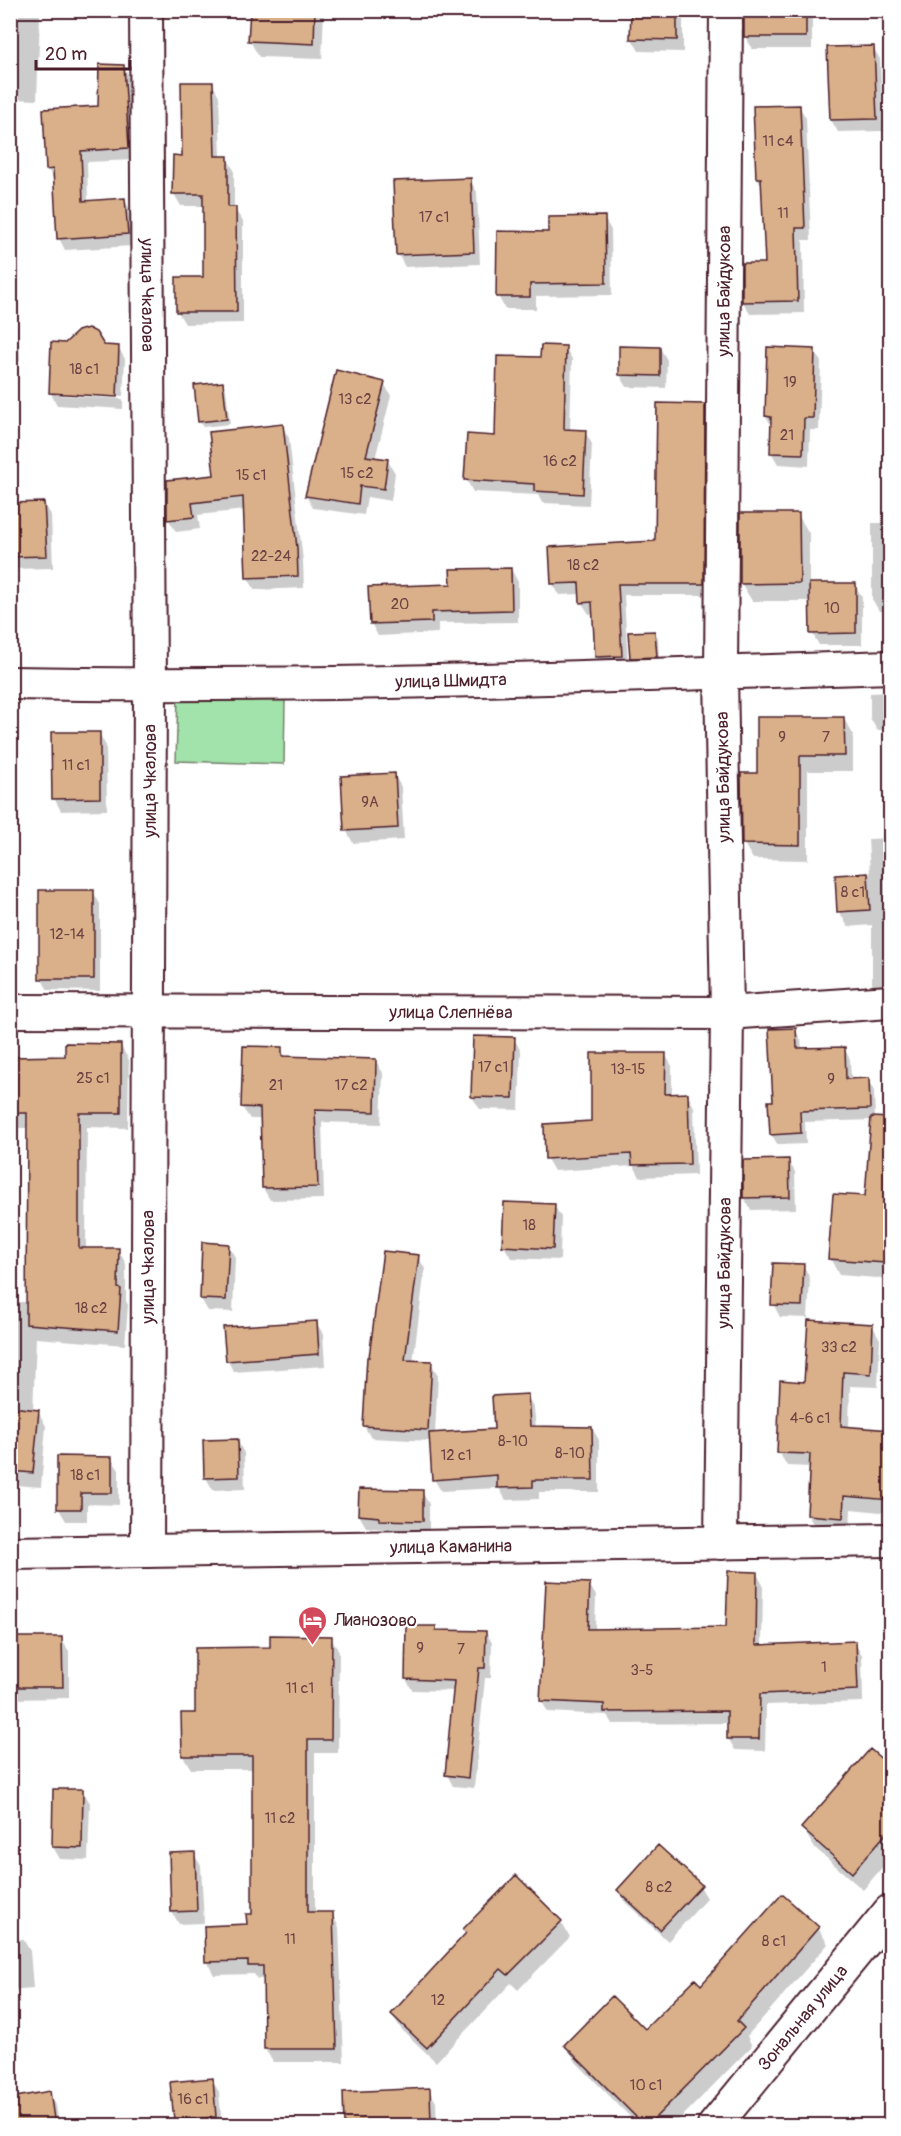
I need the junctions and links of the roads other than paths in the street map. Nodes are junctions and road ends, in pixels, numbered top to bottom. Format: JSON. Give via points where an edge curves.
{"nodes":[{"id":1,"x":146,"y":10,"type":"edge"},
{"id":2,"x":726,"y":10,"type":"edge"},
{"id":3,"x":891,"y":667,"type":"edge"},
{"id":4,"x":721,"y":674,"type":"junction"},
{"id":5,"x":10,"y":683,"type":"edge"},
{"id":6,"x":150,"y":686,"type":"junction"},
{"id":7,"x":891,"y":1002,"type":"edge"},
{"id":8,"x":10,"y":1011,"type":"edge"},
{"id":9,"x":150,"y":1012,"type":"junction"},
{"id":10,"x":727,"y":1013,"type":"junction"},
{"id":11,"x":891,"y":1540,"type":"edge"},
{"id":12,"x":722,"y":1543,"type":"junction"},
{"id":13,"x":147,"y":1551,"type":"junction"},
{"id":14,"x":10,"y":1553,"type":"edge"},
{"id":15,"x":891,"y":1911,"type":"edge"},
{"id":16,"x":714,"y":2126,"type":"edge"}],
"edges":[{"from":1,"to":6,"type":"street","name":"улица Чкалова"},
{"from":2,"to":4,"type":"street","name":"улица Байдукова"},
{"from":3,"to":4,"type":"street","name":"улица Шмидта"},
{"from":4,"to":6,"type":"street","name":"улица Шмидта"},
{"from":4,"to":10,"type":"street","name":"улица Байдукова"},
{"from":5,"to":6,"type":"street","name":"улица Шмидта"},
{"from":6,"to":9,"type":"street","name":"улица Чкалова"},
{"from":7,"to":10,"type":"street","name":"улица Слепнёва"},
{"from":8,"to":9,"type":"street","name":"улица Слепнёва"},
{"from":9,"to":10,"type":"street","name":"улица Слепнёва"},
{"from":9,"to":13,"type":"street","name":"улица Чкалова"},
{"from":10,"to":12,"type":"street","name":"улица Байдукова"},
{"from":11,"to":12,"type":"street","name":"улица Каманина"},
{"from":12,"to":13,"type":"street","name":"улица Каманина"},
{"from":13,"to":14,"type":"street","name":"улица Каманина"},
{"from":15,"to":16,"type":"street","name":"Зональная улица"}]}
